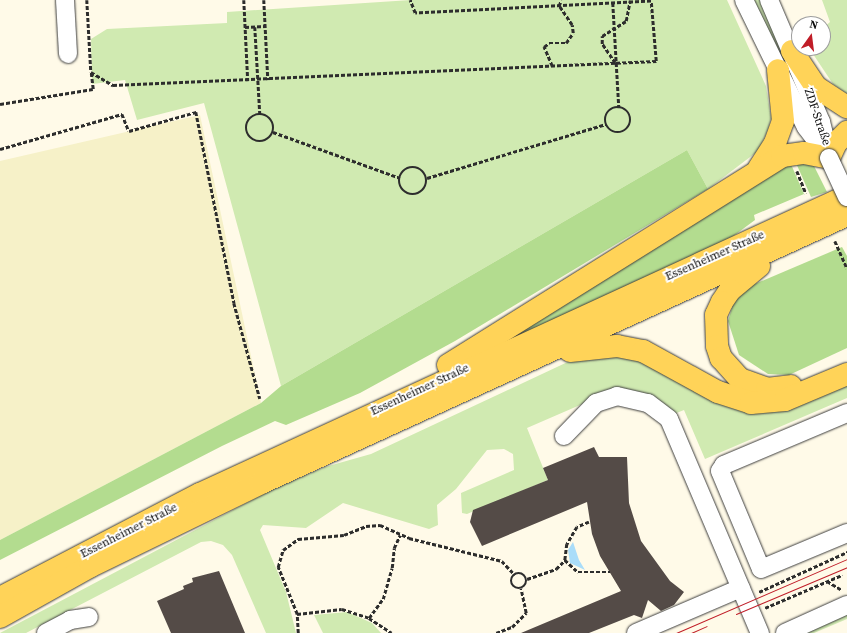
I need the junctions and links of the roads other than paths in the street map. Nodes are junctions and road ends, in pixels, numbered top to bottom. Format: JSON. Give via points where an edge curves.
{"nodes":[{"id":1,"x":65,"y":0,"type":"edge"},
{"id":2,"x":744,"y":0,"type":"edge"},
{"id":3,"x":769,"y":0,"type":"edge"},
{"id":4,"x":791,"y":50,"type":"edge"},
{"id":5,"x":68,"y":54,"type":"dead end"},
{"id":6,"x":794,"y":56,"type":"edge"},
{"id":7,"x":795,"y":56,"type":"edge"},
{"id":8,"x":778,"y":70,"type":"junction"},
{"id":9,"x":847,"y":107,"type":"edge"},
{"id":10,"x":847,"y":132,"type":"edge"},
{"id":11,"x":829,"y":158,"type":"junction"},
{"id":12,"x":756,"y":172,"type":"junction"},
{"id":13,"x":847,"y":196,"type":"edge"},
{"id":14,"x":847,"y":216,"type":"edge"},
{"id":15,"x":788,"y":243,"type":"junction"},
{"id":16,"x":551,"y":353,"type":"junction"},
{"id":17,"x":847,"y":361,"type":"edge"},
{"id":18,"x":847,"y":374,"type":"edge"},
{"id":19,"x":389,"y":404,"type":"junction"},
{"id":20,"x":847,"y":413,"type":"edge"},
{"id":21,"x":564,"y":436,"type":"dead end"},
{"id":22,"x":739,"y":519,"type":"junction"},
{"id":23,"x":716,"y":528,"type":"junction"},
{"id":24,"x":847,"y":533,"type":"edge"},
{"id":25,"x":743,"y":592,"type":"junction"},
{"id":26,"x":0,"y":598,"type":"edge"},
{"id":27,"x":846,"y":598,"type":"edge"},
{"id":28,"x":0,"y":617,"type":"edge"},
{"id":29,"x":89,"y":617,"type":"dead end"},
{"id":30,"x":46,"y":633,"type":"edge"},
{"id":31,"x":636,"y":633,"type":"edge"},
{"id":32,"x":760,"y":633,"type":"edge"},
{"id":33,"x":784,"y":633,"type":"edge"}],
"edges":[{"from":1,"to":5,"type":"street"},
{"from":2,"to":8,"type":"street","name":"ZDF-Straße"},
{"from":3,"to":4,"type":"street","name":"ZDF-Straße"},
{"from":6,"to":11,"type":"street","name":"ZDF-Straße","via":[[821,122]]},
{"from":7,"to":9,"type":"main road","via":[[816,87]]},
{"from":8,"to":11,"type":"street","name":"ZDF-Straße","via":[[806,127]]},
{"from":8,"to":12,"type":"main road","via":[[784,101],[783,120],[775,143]]},
{"from":10,"to":11,"type":"main road","via":[[836,143]]},
{"from":11,"to":12,"type":"main road","via":[[789,154]]},
{"from":11,"to":13,"type":"street","bridge":true},
{"from":12,"to":19,"type":"main road"},
{"from":13,"to":19,"type":"main road","name":"Essenheimer Straße"},
{"from":14,"to":15,"type":"main road","name":"Essenheimer Straße"},
{"from":15,"to":16,"type":"main road","name":"Essenheimer Straße"},
{"from":15,"to":17,"type":"main road","via":[[740,280],[722,302],[716,315],[715,333],[721,358],[740,378],[767,389],[797,384]]},
{"from":16,"to":18,"type":"main road","via":[[617,346],[643,351],[718,392],[751,403],[785,400]]},
{"from":16,"to":28,"type":"main road","name":"Essenheimer Straße","via":[[254,487],[91,566]]},
{"from":19,"to":26,"type":"main road","name":"Essenheimer Straße","via":[[200,494]]},
{"from":20,"to":22,"type":"street","via":[[724,465],[720,471]]},
{"from":21,"to":23,"type":"street","via":[[596,403],[606,398],[632,396],[660,410],[669,419]]},
{"from":22,"to":23,"type":"street"},
{"from":22,"to":24,"type":"street","via":[[761,569]]},
{"from":23,"to":25,"type":"street"},
{"from":25,"to":31,"type":"street"},
{"from":25,"to":32,"type":"street"},
{"from":27,"to":33,"type":"street"},
{"from":29,"to":30,"type":"street","via":[[70,620]]}]}
